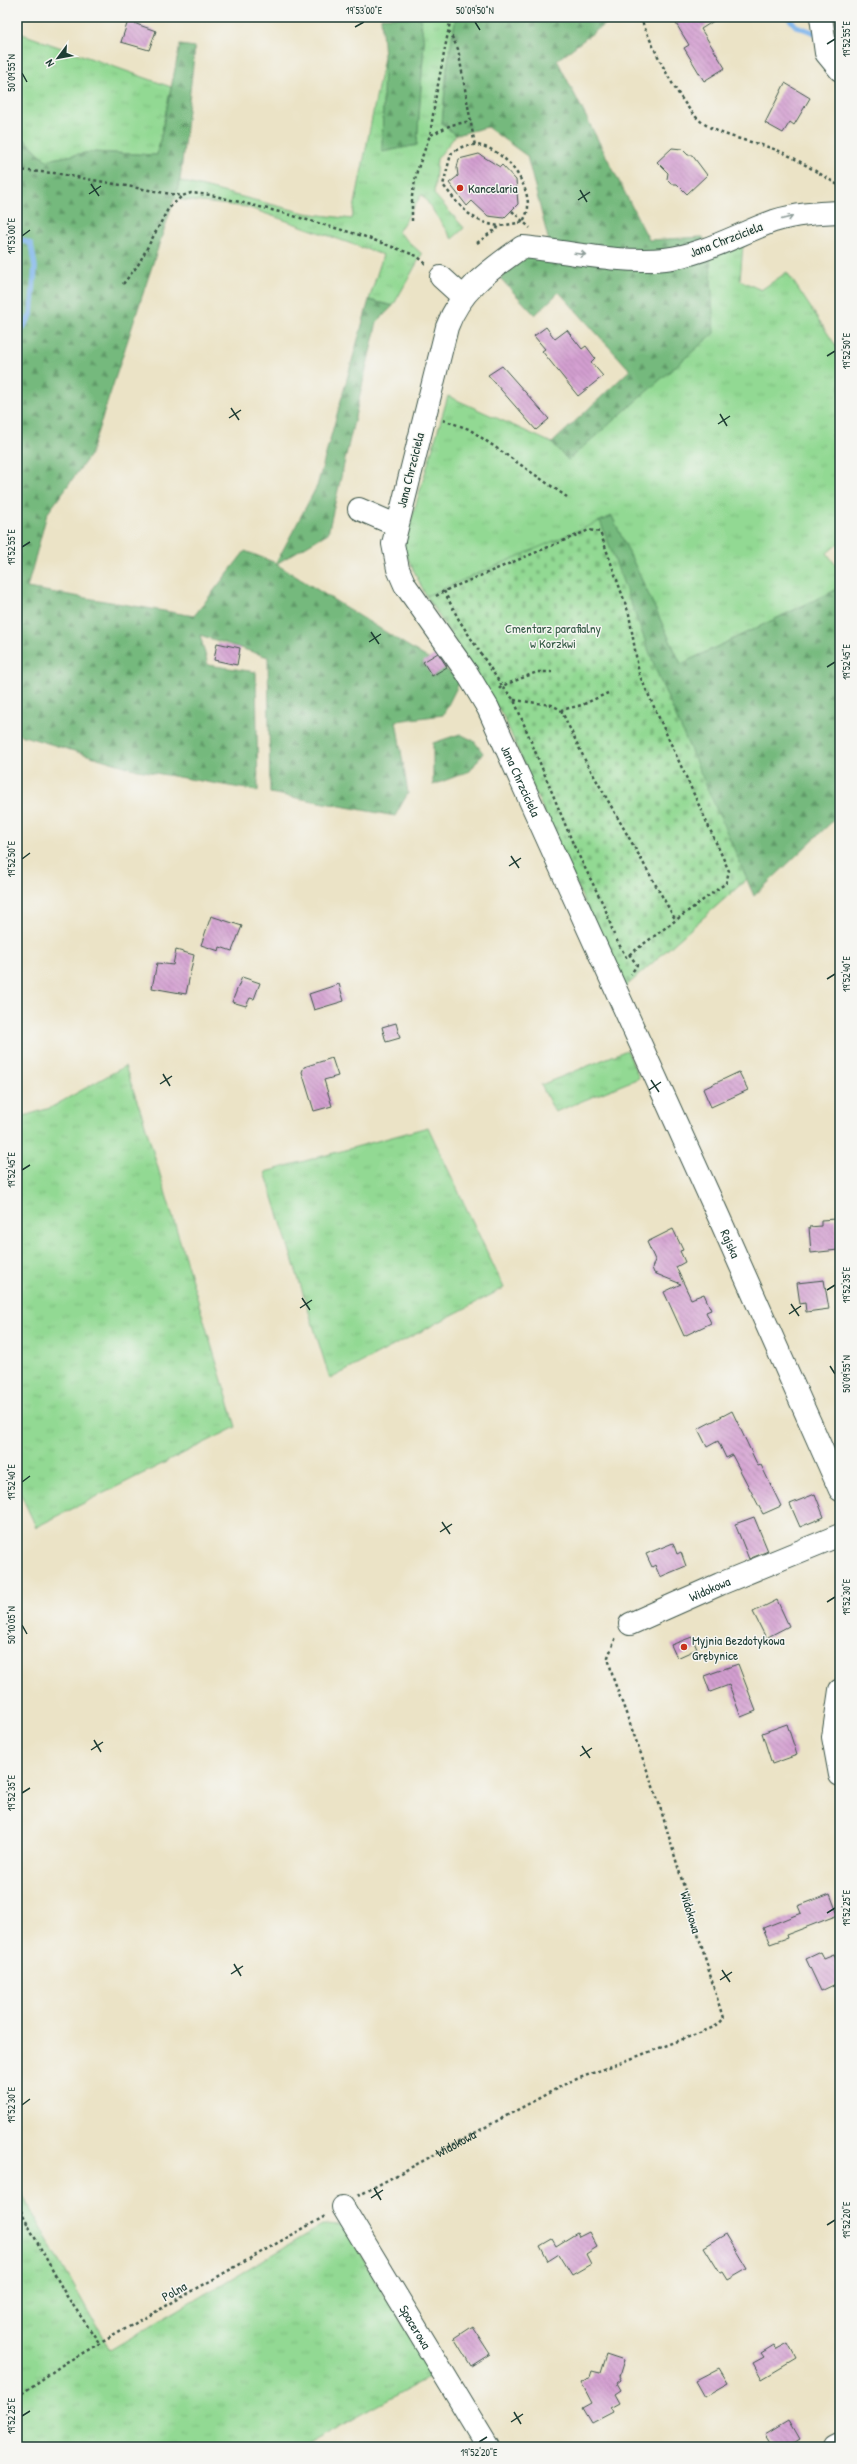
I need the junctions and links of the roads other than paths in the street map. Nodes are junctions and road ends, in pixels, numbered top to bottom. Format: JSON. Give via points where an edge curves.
{"nodes":[{"id":1,"x":821,"y":17,"type":"edge"},
{"id":2,"x":840,"y":70,"type":"edge"},
{"id":3,"x":840,"y":212,"type":"edge"},
{"id":4,"x":441,"y":277,"type":"road end"},
{"id":5,"x":462,"y":297,"type":"junction"},
{"id":6,"x":359,"y":509,"type":"dead end"},
{"id":7,"x":396,"y":525,"type":"junction"},
{"id":8,"x":619,"y":998,"type":"joint"},
{"id":9,"x":840,"y":1490,"type":"edge"},
{"id":10,"x":840,"y":1535,"type":"edge"},
{"id":11,"x":630,"y":1624,"type":"road end"},
{"id":12,"x":840,"y":1690,"type":"edge"},
{"id":13,"x":840,"y":1776,"type":"edge"},
{"id":14,"x":343,"y":2207,"type":"road end"},
{"id":15,"x":840,"y":2445,"type":"edge"},
{"id":16,"x":488,"y":2447,"type":"edge"},
{"id":17,"x":836,"y":2447,"type":"edge"}],
"edges":[{"from":1,"to":2,"type":"street","via":[[826,53]]},
{"from":5,"to":3,"type":"street","name":"Jana Chrzciciela","one_way":true,"via":[[479,278],[522,247],[635,260],[665,259],[696,253],[775,221],[804,213]]},
{"from":4,"to":5,"type":"street"},
{"from":5,"to":7,"type":"street","name":"Jana Chrzciciela","via":[[447,327]]},
{"from":6,"to":7,"type":"street"},
{"from":7,"to":8,"type":"street","name":"Jana Chrzciciela","via":[[392,544],[405,585],[467,673],[488,708]]},
{"from":8,"to":9,"type":"street","name":"Rajska"},
{"from":10,"to":11,"type":"street","name":"Widokowa"},
{"from":12,"to":13,"type":"street","via":[[833,1737]]},
{"from":14,"to":16,"type":"street","name":"Spacerowa"},
{"from":15,"to":17,"type":"street"}]}
